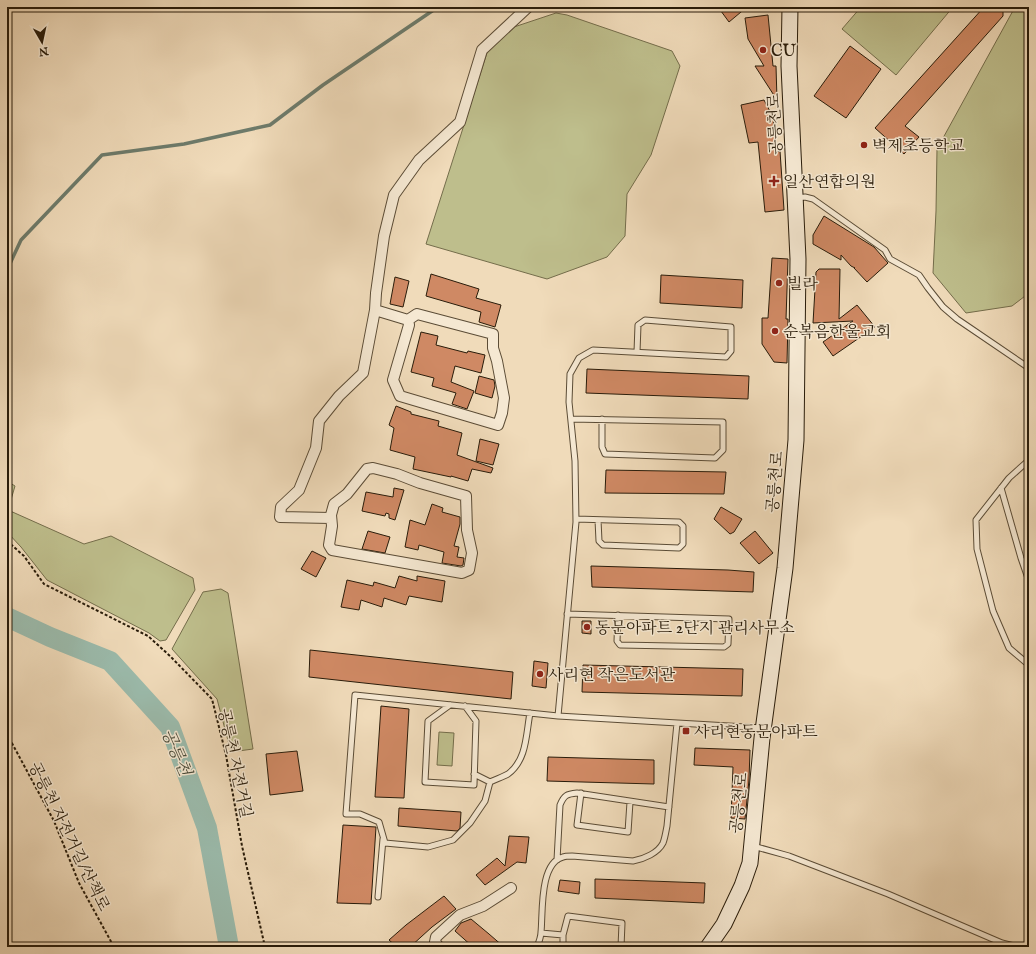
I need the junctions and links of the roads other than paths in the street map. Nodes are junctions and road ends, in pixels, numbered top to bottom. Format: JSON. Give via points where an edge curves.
{"nodes":[{"id":1,"x":528,"y":7,"type":"edge"},
{"id":2,"x":790,"y":7,"type":"edge"},
{"id":3,"x":795,"y":198,"type":"junction"},
{"id":4,"x":375,"y":310,"type":"junction"},
{"id":5,"x":408,"y":320,"type":"junction"},
{"id":6,"x":637,"y":352,"type":"junction"},
{"id":7,"x":1029,"y":368,"type":"edge"},
{"id":8,"x":571,"y":419,"type":"junction"},
{"id":9,"x":602,"y":419,"type":"junction"},
{"id":10,"x":1029,"y":460,"type":"edge"},
{"id":11,"x":1001,"y":488,"type":"junction"},
{"id":12,"x":331,"y":518,"type":"junction"},
{"id":13,"x":576,"y":519,"type":"junction"},
{"id":14,"x":598,"y":520,"type":"junction"},
{"id":15,"x":1029,"y":581,"type":"edge"},
{"id":16,"x":567,"y":614,"type":"junction"},
{"id":17,"x":618,"y":616,"type":"junction"},
{"id":18,"x":1029,"y":665,"type":"edge"},
{"id":19,"x":450,"y":705,"type":"junction"},
{"id":20,"x":465,"y":706,"type":"junction"},
{"id":21,"x":530,"y":713,"type":"junction"},
{"id":22,"x":558,"y":716,"type":"junction"},
{"id":23,"x":677,"y":723,"type":"junction"},
{"id":24,"x":764,"y":728,"type":"junction"},
{"id":25,"x":474,"y":774,"type":"junction"},
{"id":26,"x":490,"y":782,"type":"junction"},
{"id":27,"x":581,"y":793,"type":"junction"},
{"id":28,"x":630,"y":802,"type":"junction"},
{"id":29,"x":669,"y":808,"type":"junction"},
{"id":30,"x":383,"y":836,"type":"junction"},
{"id":31,"x":752,"y":846,"type":"junction"},
{"id":32,"x":557,"y":860,"type":"junction"},
{"id":33,"x":511,"y":888,"type":"dead end"},
{"id":34,"x":378,"y":897,"type":"dead end"},
{"id":35,"x":541,"y":933,"type":"junction"},
{"id":36,"x":563,"y":935,"type":"junction"},
{"id":37,"x":434,"y":945,"type":"edge"},
{"id":38,"x":1029,"y":946,"type":"edge"},
{"id":39,"x":537,"y":947,"type":"edge"},
{"id":40,"x":563,"y":947,"type":"edge"},
{"id":41,"x":621,"y":947,"type":"edge"},
{"id":42,"x":708,"y":947,"type":"edge"}],
"edges":[{"from":1,"to":4,"type":"street","via":[[482,50],[460,122],[419,160],[394,195],[384,236]]},
{"from":2,"to":3,"type":"street","name":"공릉천로","via":[[789,66]]},
{"from":3,"to":7,"type":"lane","via":[[813,199],[871,239],[885,250],[890,259],[919,275],[943,307],[957,319]]},
{"from":3,"to":24,"type":"street","name":"공릉천로","via":[[798,259],[796,440],[785,568]]},
{"from":4,"to":5,"type":"street"},
{"from":4,"to":12,"type":"street","via":[[364,373],[339,396],[319,421],[316,448],[299,490],[281,507],[280,517]]},
{"from":5,"to":5,"type":"street","via":[[409,325],[393,380],[400,396],[498,425],[504,398],[493,348],[493,334],[417,314]]},
{"from":6,"to":6,"type":"lane","via":[[726,356],[731,351],[731,327],[645,320],[638,325]]},
{"from":6,"to":8,"type":"lane","via":[[594,350],[579,358],[570,374]]},
{"from":8,"to":9,"type":"lane"},
{"from":8,"to":13,"type":"lane"},
{"from":9,"to":9,"type":"lane","via":[[723,422],[723,450],[715,458],[605,454],[602,447]]},
{"from":10,"to":11,"type":"lane"},
{"from":11,"to":15,"type":"lane"},
{"from":11,"to":18,"type":"lane","via":[[976,520],[977,550],[993,611],[1009,648]]},
{"from":12,"to":12,"type":"street","via":[[329,545],[332,550],[462,573],[469,570],[472,553],[466,496],[397,474],[374,468],[367,469],[347,494],[334,504]]},
{"from":13,"to":14,"type":"lane"},
{"from":13,"to":16,"type":"lane"},
{"from":14,"to":14,"type":"lane","via":[[680,522],[683,526],[683,544],[679,548],[603,545],[599,541]]},
{"from":16,"to":17,"type":"lane"},
{"from":16,"to":22,"type":"lane"},
{"from":17,"to":17,"type":"lane","via":[[729,619],[728,644],[724,647],[620,645],[617,641]]},
{"from":19,"to":20,"type":"lane"},
{"from":19,"to":25,"type":"lane","via":[[428,721],[425,782],[474,784]]},
{"from":19,"to":30,"type":"lane","via":[[355,695],[346,814],[360,814],[379,822]]},
{"from":20,"to":21,"type":"lane"},
{"from":20,"to":25,"type":"lane","via":[[476,721]]},
{"from":21,"to":22,"type":"lane"},
{"from":21,"to":26,"type":"lane","via":[[523,751],[517,765],[507,774]]},
{"from":22,"to":23,"type":"lane"},
{"from":23,"to":24,"type":"lane"},
{"from":23,"to":29,"type":"lane"},
{"from":24,"to":31,"type":"street","name":"공릉천로"},
{"from":25,"to":26,"type":"lane"},
{"from":26,"to":30,"type":"lane","via":[[485,801],[470,823],[453,840],[428,847],[385,843]]},
{"from":27,"to":28,"type":"lane"},
{"from":27,"to":28,"type":"lane","via":[[577,825],[628,832]]},
{"from":27,"to":32,"type":"lane","via":[[567,794],[562,799]]},
{"from":28,"to":29,"type":"lane"},
{"from":29,"to":32,"type":"lane","via":[[663,842],[658,849],[642,860],[572,856]]},
{"from":30,"to":34,"type":"lane"},
{"from":31,"to":38,"type":"lane","via":[[789,856],[888,894],[1002,943],[1019,947]]},
{"from":31,"to":42,"type":"street","name":"공릉천로","via":[[742,886],[724,924]]},
{"from":32,"to":35,"type":"lane","via":[[549,872],[544,889]]},
{"from":33,"to":37,"type":"street","via":[[483,906],[460,914],[436,937]]},
{"from":35,"to":36,"type":"lane"},
{"from":35,"to":39,"type":"lane"},
{"from":36,"to":40,"type":"lane"},
{"from":36,"to":41,"type":"lane","via":[[568,916],[622,924]]}]}
